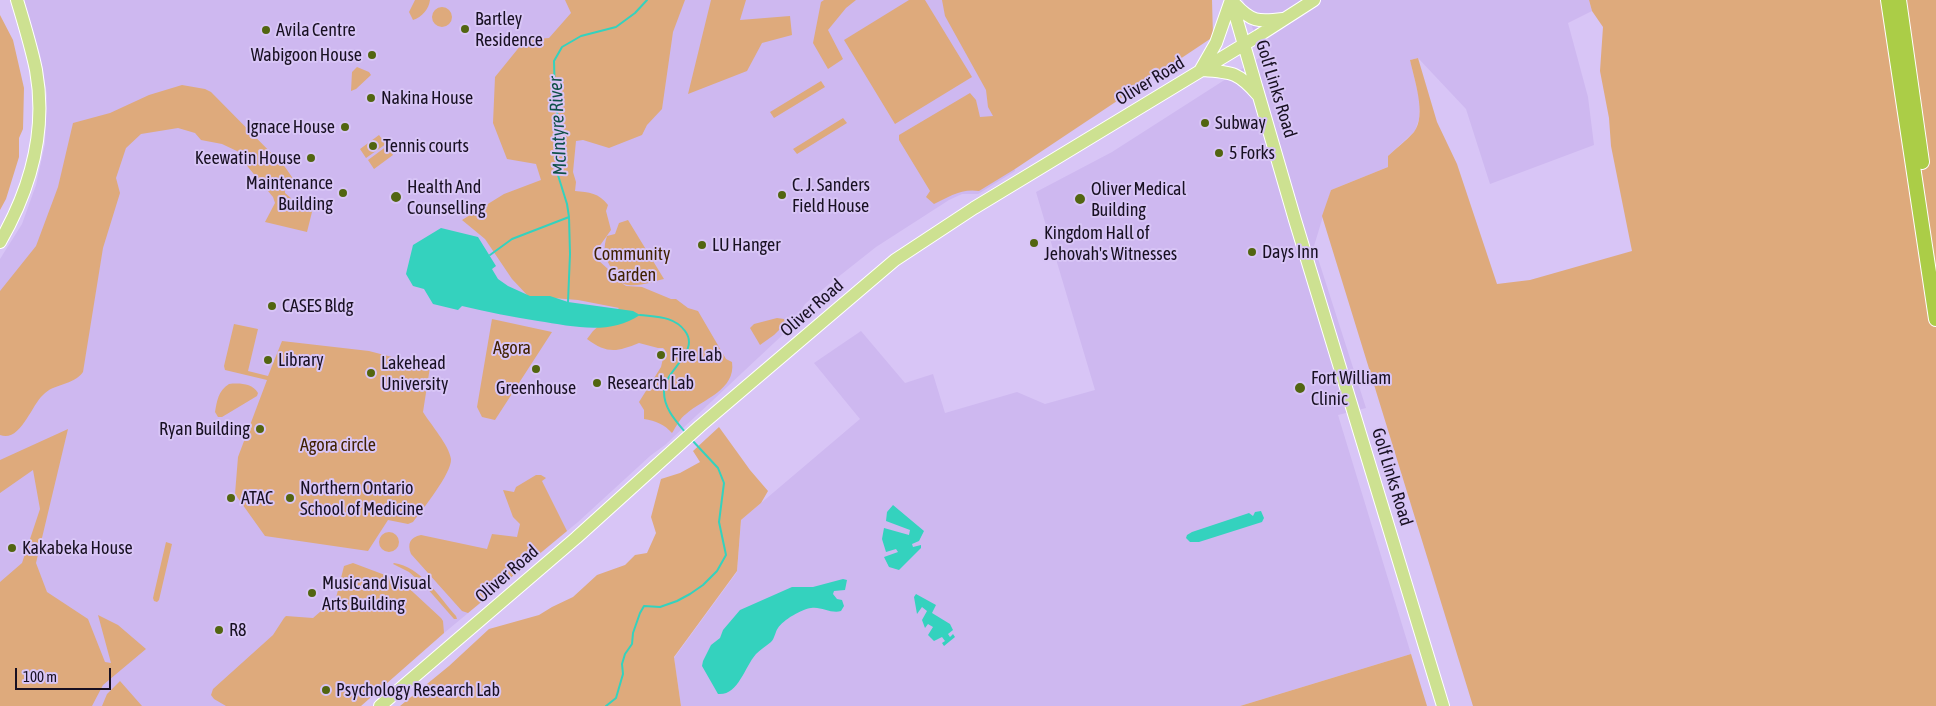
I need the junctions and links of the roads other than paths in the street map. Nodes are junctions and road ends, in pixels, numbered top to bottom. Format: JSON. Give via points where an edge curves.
{"nodes":[{"id":1,"x":17,"y":0,"type":"edge"},
{"id":2,"x":1231,"y":0,"type":"edge"},
{"id":3,"x":1314,"y":0,"type":"edge"},
{"id":4,"x":1888,"y":0,"type":"edge"},
{"id":5,"x":1899,"y":0,"type":"edge"},
{"id":6,"x":1285,"y":18,"type":"junction"},
{"id":7,"x":1244,"y":45,"type":"junction"},
{"id":8,"x":1202,"y":71,"type":"junction"},
{"id":9,"x":1261,"y":99,"type":"junction"},
{"id":10,"x":0,"y":242,"type":"edge"},
{"id":11,"x":1936,"y":260,"type":"edge"},
{"id":12,"x":1936,"y":319,"type":"edge"},
{"id":13,"x":380,"y":706,"type":"edge"},
{"id":14,"x":1444,"y":706,"type":"edge"}],
"edges":[{"from":1,"to":10,"type":"main road","via":[[36,72],[39,116],[36,150],[26,190]]},
{"from":2,"to":6,"type":"main road","via":[[1248,18]]},
{"from":2,"to":7,"type":"main road","name":"Golf Links Road"},
{"from":2,"to":8,"type":"main road"},
{"from":3,"to":6,"type":"main road","name":"Oliver Road"},
{"from":4,"to":12,"type":"highway"},
{"from":5,"to":11,"type":"highway"},
{"from":6,"to":7,"type":"main road","name":"Oliver Road"},
{"from":7,"to":8,"type":"main road","name":"Oliver Road"},
{"from":7,"to":9,"type":"main road","name":"Golf Links Road"},
{"from":8,"to":9,"type":"main road","via":[[1238,75]]},
{"from":8,"to":13,"type":"main road","name":"Oliver Road","via":[[974,208],[895,260]]},
{"from":9,"to":14,"type":"main road","name":"Golf Links Road"}]}
